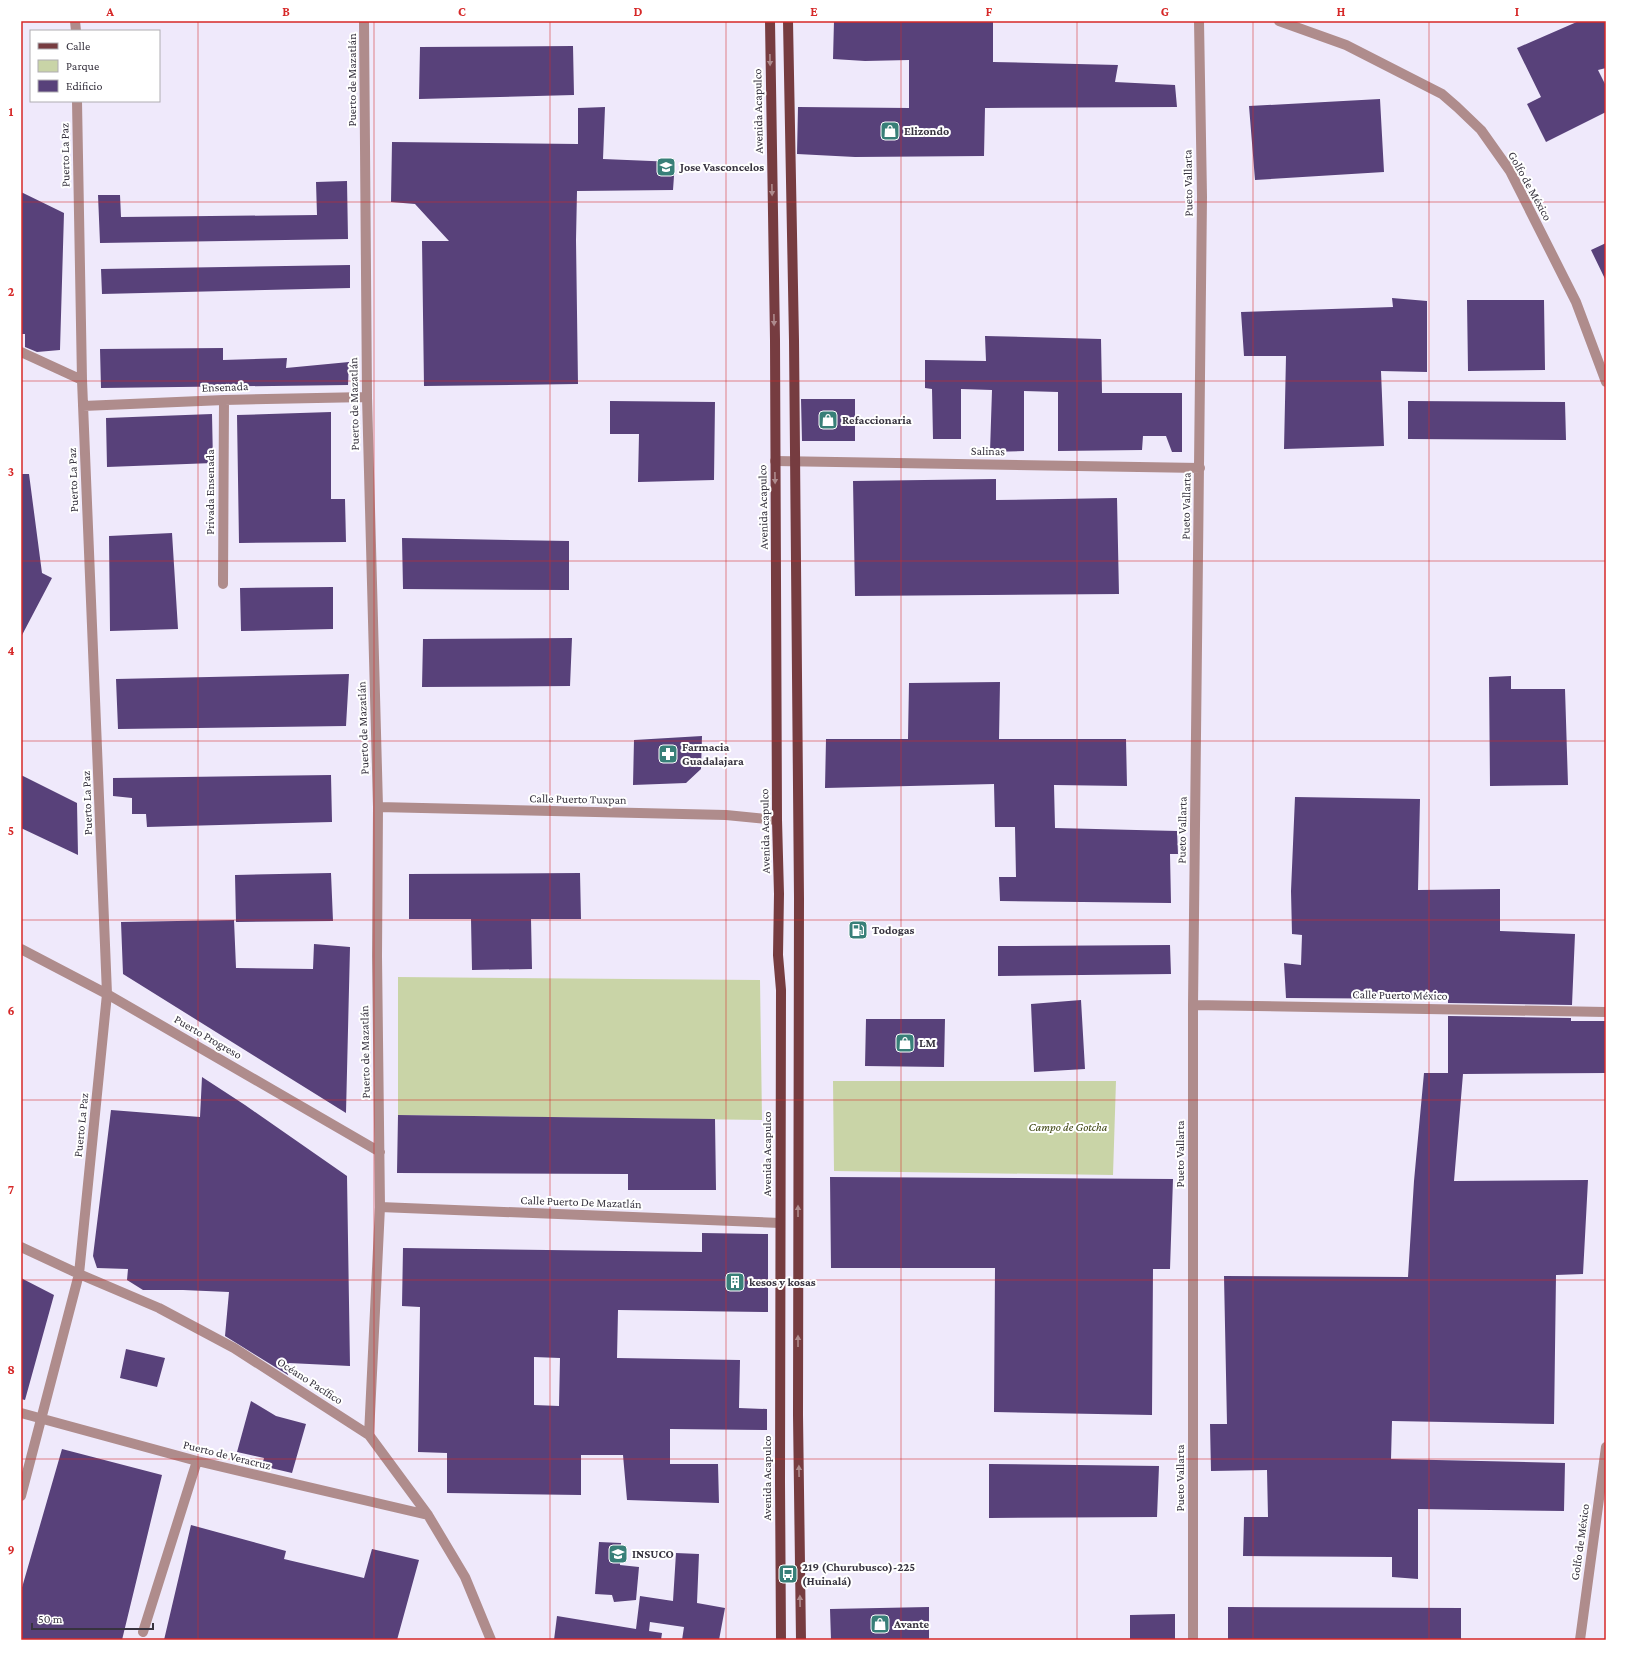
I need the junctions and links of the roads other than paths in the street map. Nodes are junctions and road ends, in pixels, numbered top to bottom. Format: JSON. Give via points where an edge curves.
{"nodes":[{"id":1,"x":364,"y":21,"type":"edge"},
{"id":2,"x":770,"y":21,"type":"edge"},
{"id":3,"x":788,"y":21,"type":"edge"},
{"id":4,"x":1199,"y":21,"type":"edge"},
{"id":5,"x":1279,"y":21,"type":"edge"},
{"id":6,"x":77,"y":102,"type":"edge"},
{"id":7,"x":21,"y":352,"type":"edge"},
{"id":8,"x":82,"y":380,"type":"junction"},
{"id":9,"x":1606,"y":382,"type":"edge"},
{"id":10,"x":367,"y":397,"type":"junction"},
{"id":11,"x":224,"y":400,"type":"junction"},
{"id":12,"x":83,"y":406,"type":"junction"},
{"id":13,"x":775,"y":461,"type":"junction"},
{"id":14,"x":794,"y":461,"type":"junction"},
{"id":15,"x":1200,"y":468,"type":"junction"},
{"id":16,"x":223,"y":584,"type":"dead end"},
{"id":17,"x":378,"y":807,"type":"junction"},
{"id":18,"x":777,"y":820,"type":"junction"},
{"id":19,"x":21,"y":950,"type":"edge"},
{"id":20,"x":107,"y":994,"type":"junction"},
{"id":21,"x":1193,"y":1004,"type":"junction"},
{"id":22,"x":1606,"y":1012,"type":"edge"},
{"id":23,"x":380,"y":1152,"type":"junction"},
{"id":24,"x":380,"y":1207,"type":"junction"},
{"id":25,"x":780,"y":1223,"type":"junction"},
{"id":26,"x":21,"y":1247,"type":"edge"},
{"id":27,"x":79,"y":1274,"type":"junction"},
{"id":28,"x":21,"y":1413,"type":"edge"},
{"id":29,"x":41,"y":1418,"type":"junction"},
{"id":30,"x":369,"y":1435,"type":"junction"},
{"id":31,"x":1606,"y":1447,"type":"edge"},
{"id":32,"x":197,"y":1462,"type":"junction"},
{"id":33,"x":21,"y":1496,"type":"edge"},
{"id":34,"x":428,"y":1515,"type":"junction"},
{"id":35,"x":143,"y":1632,"type":"dead end"},
{"id":36,"x":491,"y":1640,"type":"edge"},
{"id":37,"x":781,"y":1640,"type":"edge"},
{"id":38,"x":801,"y":1640,"type":"edge"},
{"id":39,"x":1193,"y":1640,"type":"edge"},
{"id":40,"x":1580,"y":1640,"type":"edge"}],
"edges":[{"from":1,"to":10,"type":"street","name":"Puerto de Mazatlán"},
{"from":2,"to":13,"type":"main road","name":"Avenida Acapulco","one_way":true},
{"from":3,"to":14,"type":"main road"},
{"from":4,"to":15,"type":"street","name":"Pueto Vallarta","via":[[1202,197]]},
{"from":5,"to":9,"type":"street","name":"Golfo de México","via":[[1346,45],[1442,94],[1458,106],[1481,130],[1510,171],[1576,302]]},
{"from":6,"to":8,"type":"street","name":"Puerto La Paz"},
{"from":7,"to":8,"type":"street"},
{"from":8,"to":12,"type":"street","name":"Puerto La Paz"},
{"from":10,"to":11,"type":"street","name":"Ensenada"},
{"from":10,"to":17,"type":"street","name":"Puerto de Mazatlán"},
{"from":11,"to":12,"type":"street","name":"Ensenada"},
{"from":11,"to":16,"type":"street","name":"Privada Ensenada"},
{"from":12,"to":20,"type":"street","name":"Puerto La Paz"},
{"from":13,"to":14,"type":"street","name":"Salinas"},
{"from":13,"to":18,"type":"main road","name":"Avenida Acapulco","one_way":true},
{"from":14,"to":15,"type":"street","name":"Salinas"},
{"from":38,"to":14,"type":"main road","one_way":true,"via":[[798,1415],[799,905]]},
{"from":15,"to":21,"type":"street","name":"Pueto Vallarta"},
{"from":17,"to":18,"type":"street","name":"Calle Puerto Tuxpan","via":[[726,815]]},
{"from":17,"to":23,"type":"street","name":"Puerto de Mazatlán"},
{"from":18,"to":25,"type":"main road","name":"Avenida Acapulco","via":[[778,955],[781,998]]},
{"from":19,"to":20,"type":"street","name":"Puerto Progreso"},
{"from":20,"to":23,"type":"street","name":"Puerto Progreso"},
{"from":20,"to":27,"type":"street","name":"Puerto La Paz"},
{"from":21,"to":22,"type":"street","name":"Calle Puerto México"},
{"from":21,"to":39,"type":"street","name":"Pueto Vallarta"},
{"from":23,"to":24,"type":"street","name":"Puerto de Mazatlán"},
{"from":24,"to":25,"type":"street","name":"Calle Puerto De Mazatlán"},
{"from":24,"to":30,"type":"street","name":"Puerto de Mazatlán"},
{"from":25,"to":37,"type":"main road","name":"Avenida Acapulco"},
{"from":26,"to":27,"type":"street","name":"Océano Pacífico"},
{"from":27,"to":29,"type":"street","name":"Puerto La Paz"},
{"from":27,"to":30,"type":"street","name":"Océano Pacífico","via":[[159,1308],[234,1348]]},
{"from":28,"to":29,"type":"street","name":"Puerto de Veracruz"},
{"from":29,"to":32,"type":"street","name":"Puerto de Veracruz"},
{"from":29,"to":33,"type":"street","name":"Puerto La Paz"},
{"from":30,"to":34,"type":"street","name":"Océano Pacífico"},
{"from":31,"to":40,"type":"street","name":"Golfo de México"},
{"from":32,"to":34,"type":"street","name":"Puerto de Veracruz"},
{"from":32,"to":35,"type":"street"},
{"from":34,"to":36,"type":"street","name":"Océano Pacífico","via":[[464,1577]]}]}
